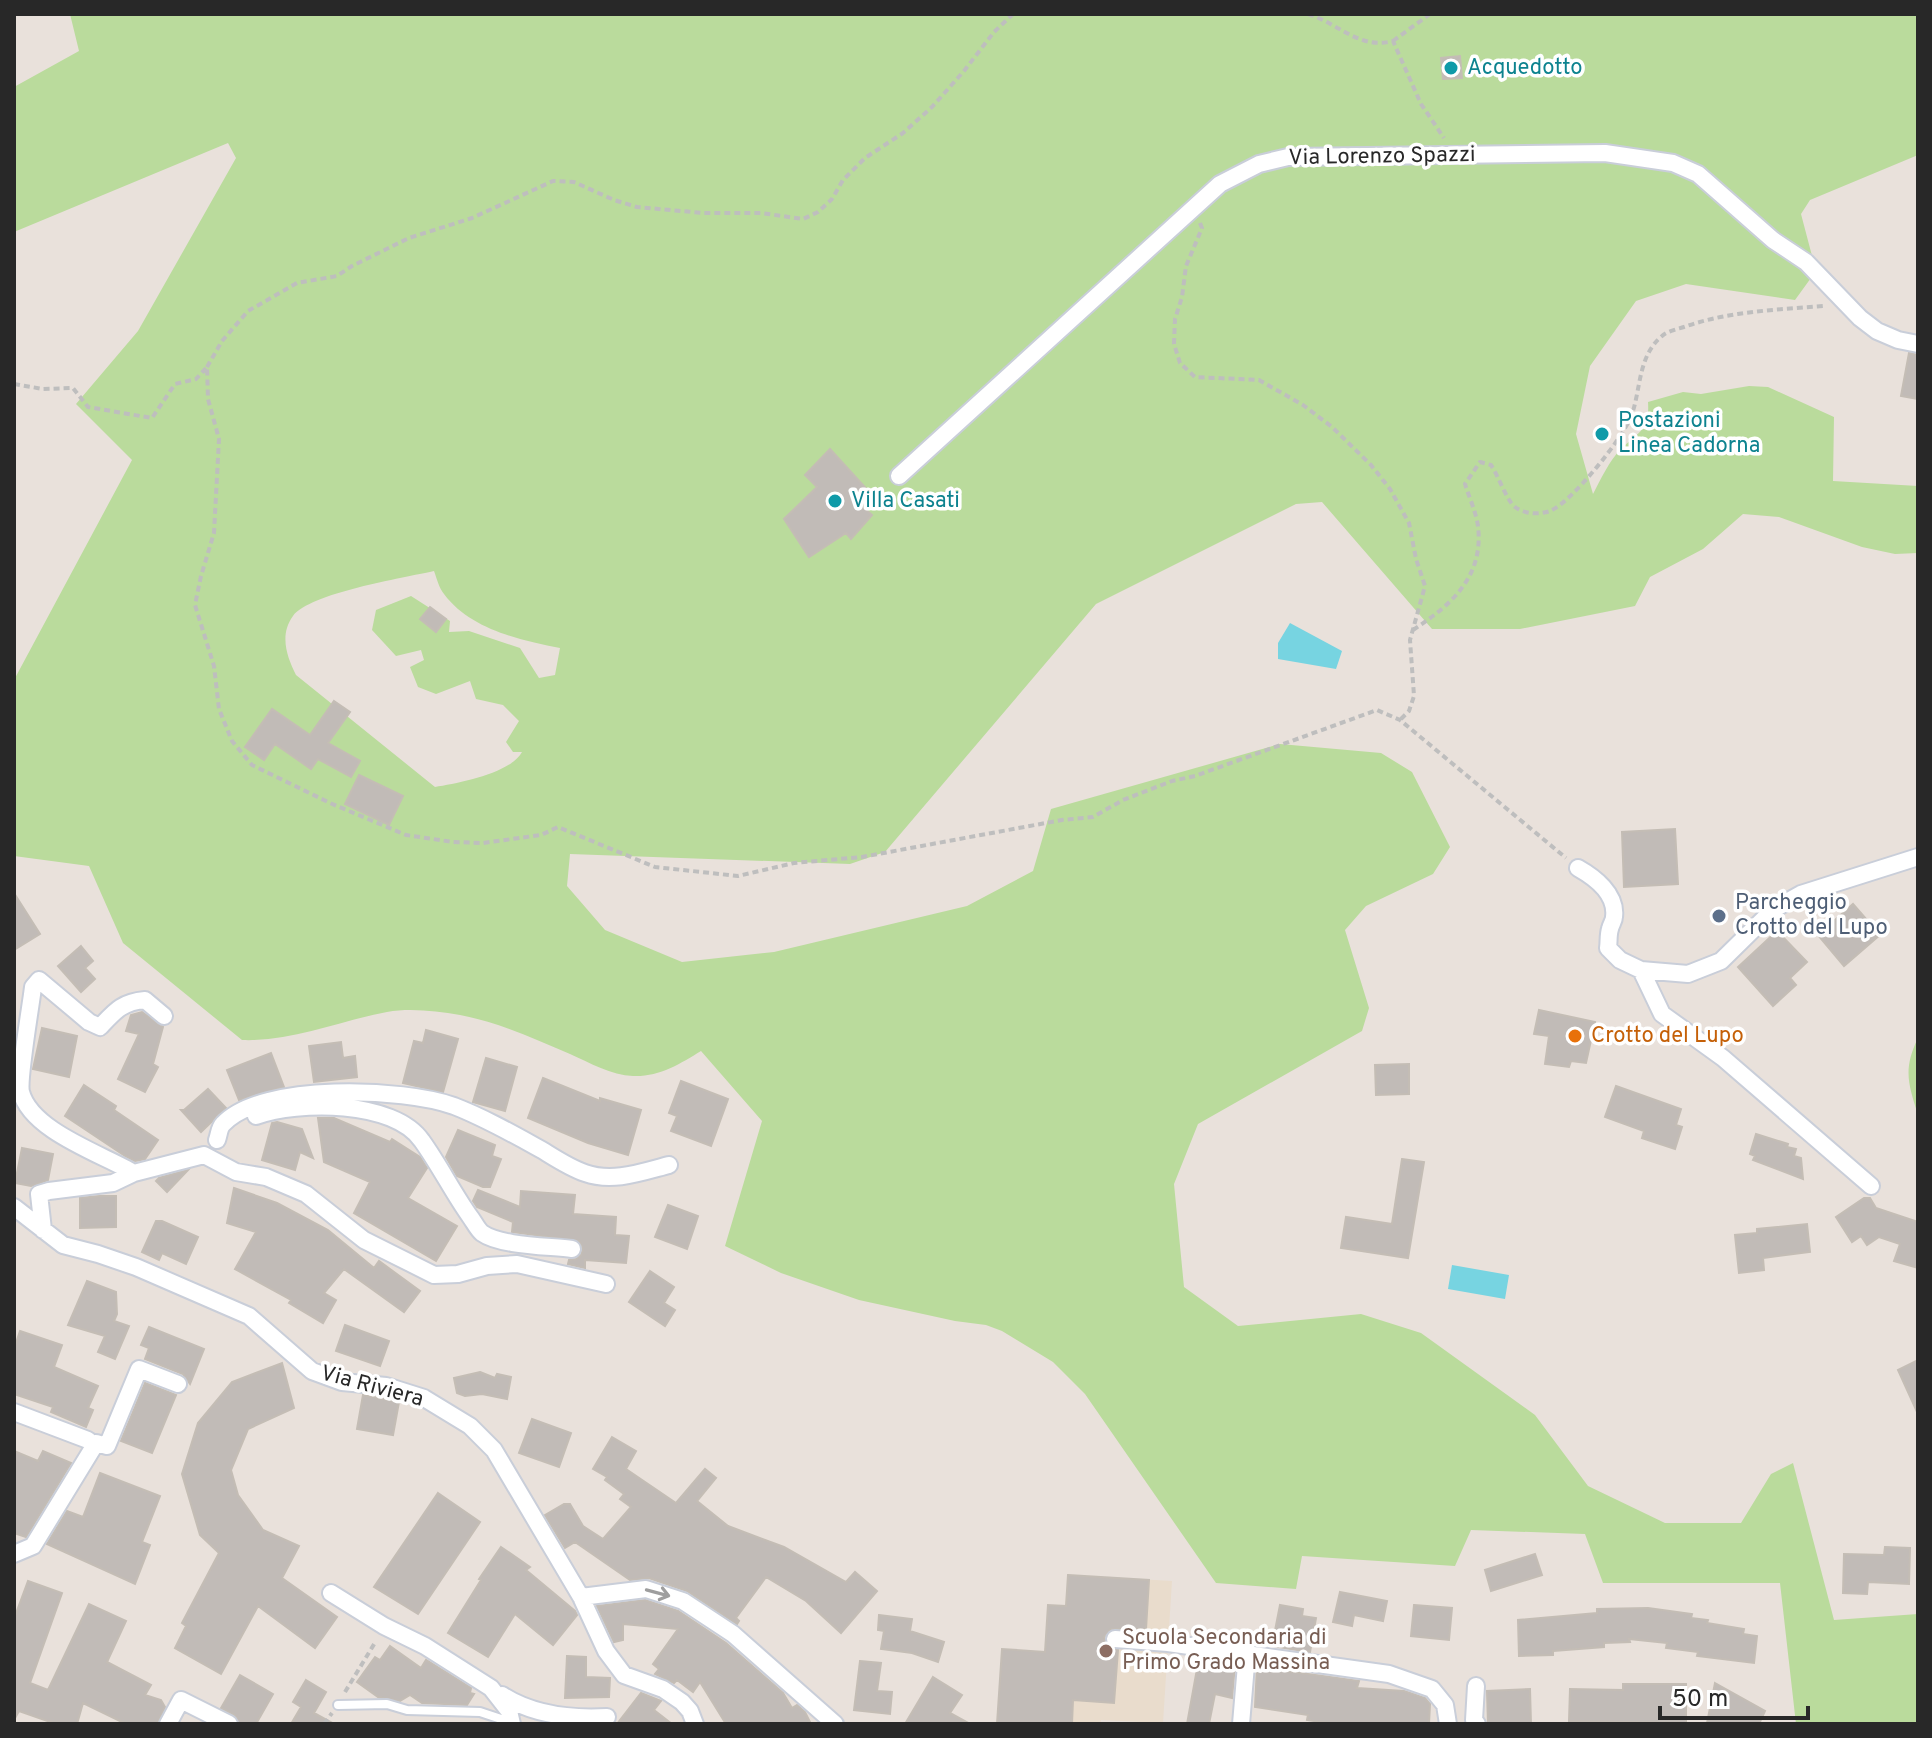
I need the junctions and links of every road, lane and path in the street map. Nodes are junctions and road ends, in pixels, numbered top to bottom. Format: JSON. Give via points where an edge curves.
{"nodes":[{"id":1,"x":1013,"y":14,"type":"edge"},
{"id":2,"x":1308,"y":14,"type":"edge"},
{"id":3,"x":1430,"y":14,"type":"edge"},
{"id":4,"x":1393,"y":41,"type":"junction"},
{"id":5,"x":1474,"y":154,"type":"junction"},
{"id":6,"x":1184,"y":217,"type":"junction"},
{"id":7,"x":1845,"y":304,"type":"junction"},
{"id":8,"x":1918,"y":344,"type":"edge"},
{"id":9,"x":207,"y":367,"type":"junction"},
{"id":10,"x":14,"y":384,"type":"edge"},
{"id":11,"x":899,"y":476,"type":"dead end"},
{"id":12,"x":1413,"y":630,"type":"junction"},
{"id":13,"x":1400,"y":720,"type":"junction"},
{"id":14,"x":1918,"y":857,"type":"edge"},
{"id":15,"x":1578,"y":868,"type":"joint"},
{"id":16,"x":1641,"y":970,"type":"junction"},
{"id":17,"x":164,"y":1016,"type":"dead end"},
{"id":18,"x":217,"y":1140,"type":"junction"},
{"id":19,"x":204,"y":1155,"type":"junction"},
{"id":20,"x":669,"y":1165,"type":"dead end"},
{"id":21,"x":134,"y":1173,"type":"junction"},
{"id":22,"x":1871,"y":1186,"type":"dead end"},
{"id":23,"x":14,"y":1207,"type":"edge"},
{"id":24,"x":43,"y":1230,"type":"junction"},
{"id":25,"x":572,"y":1249,"type":"dead end"},
{"id":26,"x":606,"y":1284,"type":"dead end"},
{"id":27,"x":178,"y":1384,"type":"dead end"},
{"id":28,"x":14,"y":1412,"type":"edge"},
{"id":29,"x":88,"y":1440,"type":"dead end"},
{"id":30,"x":14,"y":1554,"type":"edge"},
{"id":31,"x":331,"y":1593,"type":"dead end"},
{"id":32,"x":581,"y":1597,"type":"junction"},
{"id":33,"x":384,"y":1626,"type":"junction"},
{"id":34,"x":1115,"y":1639,"type":"dead end"},
{"id":35,"x":1247,"y":1653,"type":"junction"},
{"id":36,"x":1476,"y":1686,"type":"dead end"},
{"id":37,"x":491,"y":1688,"type":"junction"},
{"id":38,"x":338,"y":1705,"type":"junction"},
{"id":39,"x":607,"y":1717,"type":"dead end"},
{"id":40,"x":512,"y":1723,"type":"edge"},
{"id":41,"x":168,"y":1724,"type":"edge"},
{"id":42,"x":229,"y":1724,"type":"edge"},
{"id":43,"x":324,"y":1724,"type":"edge"},
{"id":44,"x":695,"y":1724,"type":"edge"},
{"id":45,"x":835,"y":1724,"type":"edge"},
{"id":46,"x":1241,"y":1724,"type":"edge"},
{"id":47,"x":1448,"y":1724,"type":"edge"},
{"id":48,"x":1477,"y":1724,"type":"edge"}],
"edges":[{"from":1,"to":9,"type":"path","via":[[932,107],[865,158],[832,199],[803,219],[637,207],[574,182],[553,181],[472,218],[409,238],[337,276],[297,283],[248,311]]},
{"from":2,"to":4,"type":"path","via":[[1356,39]]},
{"from":3,"to":4,"type":"path"},
{"from":4,"to":5,"type":"path","via":[[1439,132],[1453,146]]},
{"from":5,"to":6,"type":"street","name":"Via Lorenzo Spazzi","via":[[1274,160],[1220,184]]},
{"from":5,"to":7,"type":"street","name":"Via Lorenzo Spazzi","via":[[1605,153],[1673,163],[1698,174],[1806,262]]},
{"from":6,"to":11,"type":"street","name":"Via Lorenzo Spazzi"},
{"from":6,"to":12,"type":"path","via":[[1198,219],[1202,228],[1186,266],[1175,319],[1180,363],[1195,377],[1259,380],[1332,427],[1371,465],[1409,523],[1425,586]]},
{"from":7,"to":8,"type":"street","name":"Via Lorenzo Spazzi","via":[[1877,331]]},
{"from":7,"to":12,"type":"path","via":[[1710,318],[1663,334],[1646,357],[1624,431],[1569,499],[1549,512],[1528,513],[1512,506],[1491,465],[1480,462],[1465,484],[1478,526],[1476,555],[1465,586],[1444,610]]},
{"from":9,"to":10,"type":"path","via":[[196,379],[175,384],[152,418],[88,407],[73,388]]},
{"from":9,"to":13,"type":"path","via":[[208,399],[219,439],[218,471],[214,533],[195,605],[214,666],[219,709],[232,741],[252,765],[406,835],[483,843],[541,835],[558,827],[655,867],[738,876],[1093,817],[1172,781],[1377,710]]},
{"from":12,"to":13,"type":"path","via":[[1414,696]]},
{"from":13,"to":15,"type":"path"},
{"from":14,"to":16,"type":"street","via":[[1801,894],[1774,909],[1721,961],[1688,974]]},
{"from":15,"to":16,"type":"street","via":[[1594,877],[1613,904],[1608,948]]},
{"from":16,"to":22,"type":"street","via":[[1662,1014],[1723,1058]]},
{"from":17,"to":21,"type":"street","via":[[145,1000],[132,1001],[121,1004],[100,1027],[39,980],[33,987],[21,1091],[31,1111],[60,1135]]},
{"from":18,"to":19,"type":"street"},
{"from":18,"to":20,"type":"street","via":[[221,1125],[268,1100],[399,1094],[451,1105],[487,1120],[585,1173],[623,1177]]},
{"from":18,"to":25,"type":"street","via":[[271,1111],[358,1108],[400,1121],[416,1132],[482,1233],[503,1241]]},
{"from":19,"to":21,"type":"street"},
{"from":19,"to":26,"type":"street","via":[[236,1172],[266,1177],[306,1194],[364,1240],[434,1275],[517,1264]]},
{"from":21,"to":24,"type":"street","via":[[113,1183],[39,1194]]},
{"from":23,"to":24,"type":"street","name":"Via Riviera"},
{"from":24,"to":32,"type":"street","name":"Via Riviera","via":[[63,1245],[136,1267],[249,1316],[312,1371],[424,1398],[470,1426],[494,1450]]},
{"from":27,"to":30,"type":"street","via":[[139,1369],[107,1446],[96,1443],[33,1546]]},
{"from":28,"to":29,"type":"street"},
{"from":31,"to":33,"type":"street"},
{"from":32,"to":44,"type":"street","name":"Via Riviera","via":[[606,1651],[624,1675],[682,1702]]},
{"from":32,"to":45,"type":"street","one_way":true,"via":[[646,1589],[683,1601],[733,1634]]},
{"from":33,"to":37,"type":"street"},
{"from":33,"to":38,"type":"path"},
{"from":34,"to":35,"type":"street"},
{"from":35,"to":46,"type":"street"},
{"from":35,"to":47,"type":"street","via":[[1389,1674],[1432,1689],[1445,1705]]},
{"from":36,"to":48,"type":"street"},
{"from":37,"to":39,"type":"street","via":[[522,1708]]},
{"from":37,"to":40,"type":"street"},
{"from":38,"to":40,"type":"lane","via":[[480,1712]]},
{"from":38,"to":43,"type":"path"},
{"from":41,"to":42,"type":"street","via":[[181,1700]]}]}
